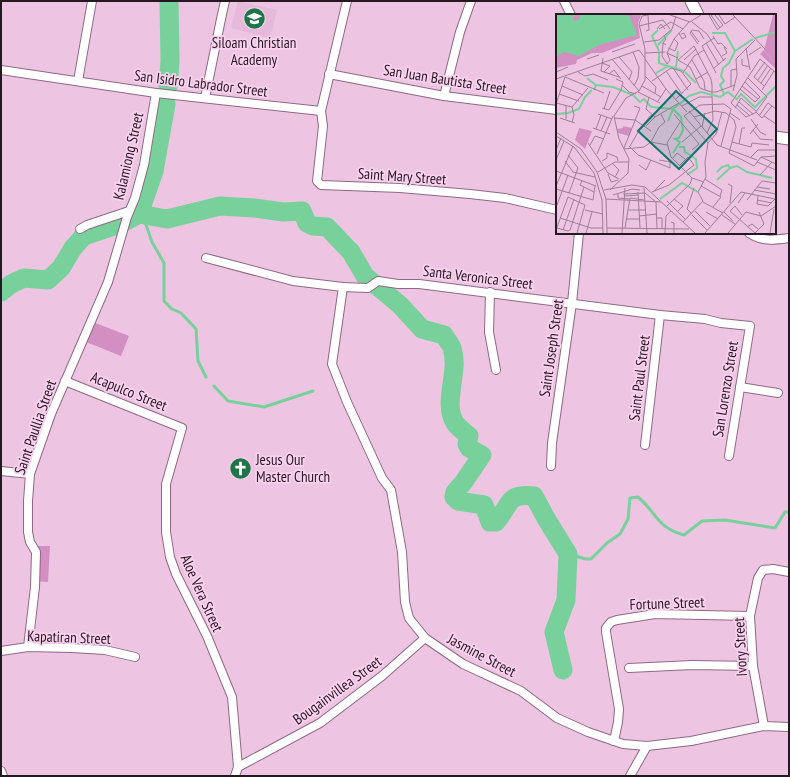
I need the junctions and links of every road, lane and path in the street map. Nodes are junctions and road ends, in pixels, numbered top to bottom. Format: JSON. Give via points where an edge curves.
{"nodes":[{"id":1,"x":92,"y":1,"type":"edge"},
{"id":2,"x":226,"y":1,"type":"edge"},
{"id":3,"x":347,"y":1,"type":"edge"},
{"id":4,"x":472,"y":1,"type":"edge"},
{"id":5,"x":564,"y":1,"type":"edge"},
{"id":6,"x":691,"y":1,"type":"edge"},
{"id":7,"x":570,"y":14,"type":"edge"},
{"id":8,"x":698,"y":14,"type":"edge"},
{"id":9,"x":1,"y":70,"type":"edge"},
{"id":10,"x":329,"y":74,"type":"junction"},
{"id":11,"x":78,"y":81,"type":"junction"},
{"id":12,"x":156,"y":93,"type":"junction"},
{"id":13,"x":444,"y":96,"type":"junction"},
{"id":14,"x":205,"y":98,"type":"junction"},
{"id":15,"x":556,"y":110,"type":"edge"},
{"id":16,"x":321,"y":111,"type":"junction"},
{"id":17,"x":776,"y":137,"type":"edge"},
{"id":18,"x":789,"y":139,"type":"edge"},
{"id":19,"x":556,"y":210,"type":"edge"},
{"id":20,"x":127,"y":218,"type":"junction"},
{"id":21,"x":80,"y":229,"type":"dead end"},
{"id":22,"x":579,"y":234,"type":"edge"},
{"id":23,"x":751,"y":234,"type":"edge"},
{"id":24,"x":789,"y":238,"type":"edge"},
{"id":25,"x":206,"y":258,"type":"dead end"},
{"id":26,"x":343,"y":287,"type":"junction"},
{"id":27,"x":490,"y":292,"type":"junction"},
{"id":28,"x":572,"y":304,"type":"junction"},
{"id":29,"x":660,"y":315,"type":"junction"},
{"id":30,"x":750,"y":326,"type":"joint"},
{"id":31,"x":496,"y":370,"type":"dead end"},
{"id":32,"x":65,"y":381,"type":"junction"},
{"id":33,"x":740,"y":387,"type":"junction"},
{"id":34,"x":778,"y":394,"type":"dead end"},
{"id":35,"x":182,"y":428,"type":"joint"},
{"id":36,"x":645,"y":445,"type":"dead end"},
{"id":37,"x":728,"y":456,"type":"dead end"},
{"id":38,"x":551,"y":466,"type":"dead end"},
{"id":39,"x":1,"y":471,"type":"edge"},
{"id":40,"x":30,"y":474,"type":"junction"},
{"id":41,"x":789,"y":572,"type":"edge"},
{"id":42,"x":750,"y":616,"type":"junction"},
{"id":43,"x":425,"y":638,"type":"junction"},
{"id":44,"x":28,"y":647,"type":"junction"},
{"id":45,"x":1,"y":651,"type":"edge"},
{"id":46,"x":135,"y":657,"type":"dead end"},
{"id":47,"x":753,"y":666,"type":"junction"},
{"id":48,"x":629,"y":668,"type":"dead end"},
{"id":49,"x":764,"y":726,"type":"junction"},
{"id":50,"x":789,"y":727,"type":"edge"},
{"id":51,"x":614,"y":741,"type":"junction"},
{"id":52,"x":647,"y":746,"type":"junction"},
{"id":53,"x":238,"y":768,"type":"junction"},
{"id":54,"x":1,"y":771,"type":"edge"},
{"id":55,"x":3,"y":776,"type":"edge"},
{"id":56,"x":235,"y":776,"type":"edge"},
{"id":57,"x":630,"y":776,"type":"edge"}],
"edges":[{"from":1,"to":11,"type":"street"},
{"from":2,"to":14,"type":"street"},
{"from":3,"to":10,"type":"street","name":"Saint Mary Street"},
{"from":4,"to":13,"type":"street","via":[[460,32]]},
{"from":5,"to":7,"type":"street"},
{"from":6,"to":8,"type":"street"},
{"from":9,"to":11,"type":"street","name":"San Isidro Labrador Street"},
{"from":10,"to":13,"type":"street","name":"San Juan Bautista Street"},
{"from":10,"to":16,"type":"street","name":"Saint Mary Street"},
{"from":11,"to":12,"type":"street","name":"San Isidro Labrador Street"},
{"from":12,"to":14,"type":"street","name":"San Isidro Labrador Street"},
{"from":12,"to":20,"type":"street","name":"Kalamiong Street","via":[[144,165]]},
{"from":13,"to":15,"type":"street","name":"San Juan Bautista Street"},
{"from":14,"to":16,"type":"street","name":"San Isidro Labrador Street"},
{"from":16,"to":19,"type":"street","name":"Saint Mary Street","via":[[323,126],[317,181],[321,185],[470,194],[505,198]]},
{"from":17,"to":18,"type":"street"},
{"from":20,"to":21,"type":"street","via":[[87,225]]},
{"from":20,"to":32,"type":"street","name":"Saint Paullia Street","via":[[108,282]]},
{"from":22,"to":28,"type":"street","name":"Saint Joseph Street"},
{"from":23,"to":24,"type":"street","via":[[761,240]]},
{"from":25,"to":26,"type":"street","name":"Santa Veronica Street","via":[[293,281]]},
{"from":26,"to":27,"type":"street","name":"Santa Veronica Street","via":[[368,288],[378,281]]},
{"from":26,"to":43,"type":"street","name":"Jasmine Street","via":[[332,364],[382,478],[391,490],[402,552],[405,602],[409,618]]},
{"from":27,"to":28,"type":"street","name":"Santa Veronica Street"},
{"from":27,"to":31,"type":"street","via":[[489,332]]},
{"from":28,"to":29,"type":"street","name":"Santa Veronica Street"},
{"from":28,"to":38,"type":"street","name":"Saint Joseph Street","via":[[552,442]]},
{"from":29,"to":30,"type":"street","name":"Santa Veronica Street"},
{"from":29,"to":36,"type":"street","name":"Saint Paul Street"},
{"from":30,"to":33,"type":"street","name":"San Lorenzo Street"},
{"from":32,"to":35,"type":"street","name":"Acapulco Street"},
{"from":32,"to":40,"type":"street","name":"Saint Paullia Street"},
{"from":33,"to":34,"type":"street"},
{"from":33,"to":37,"type":"street","name":"San Lorenzo Street"},
{"from":35,"to":53,"type":"street","name":"Aloe Vera Street","via":[[166,484],[166,532],[170,557],[232,697]]},
{"from":39,"to":40,"type":"street"},
{"from":40,"to":44,"type":"street","name":"Saint Paullia Street","via":[[28,532],[36,552],[36,580]]},
{"from":41,"to":42,"type":"street","name":"Ivory Street","via":[[763,570],[758,578]]},
{"from":42,"to":47,"type":"street","name":"Ivory Street"},
{"from":42,"to":51,"type":"street","name":"Fortune Street","via":[[655,614],[610,622],[606,632],[619,709]]},
{"from":43,"to":51,"type":"street","name":"Jasmine Street","via":[[463,664],[521,691],[557,718]]},
{"from":43,"to":53,"type":"street","name":"Bougainvillea Street","via":[[382,676],[320,723]]},
{"from":44,"to":45,"type":"street","name":"Kapatiran Street"},
{"from":44,"to":46,"type":"street","name":"Kapatiran Street","via":[[105,650]]},
{"from":47,"to":48,"type":"street"},
{"from":47,"to":49,"type":"street","name":"Ivory Street"},
{"from":49,"to":50,"type":"street","name":"Jasmine Street"},
{"from":49,"to":52,"type":"street","name":"Jasmine Street","via":[[691,741]]},
{"from":51,"to":52,"type":"street","name":"Jasmine Street"},
{"from":52,"to":57,"type":"street"},
{"from":53,"to":56,"type":"street"},
{"from":54,"to":55,"type":"street"}]}
